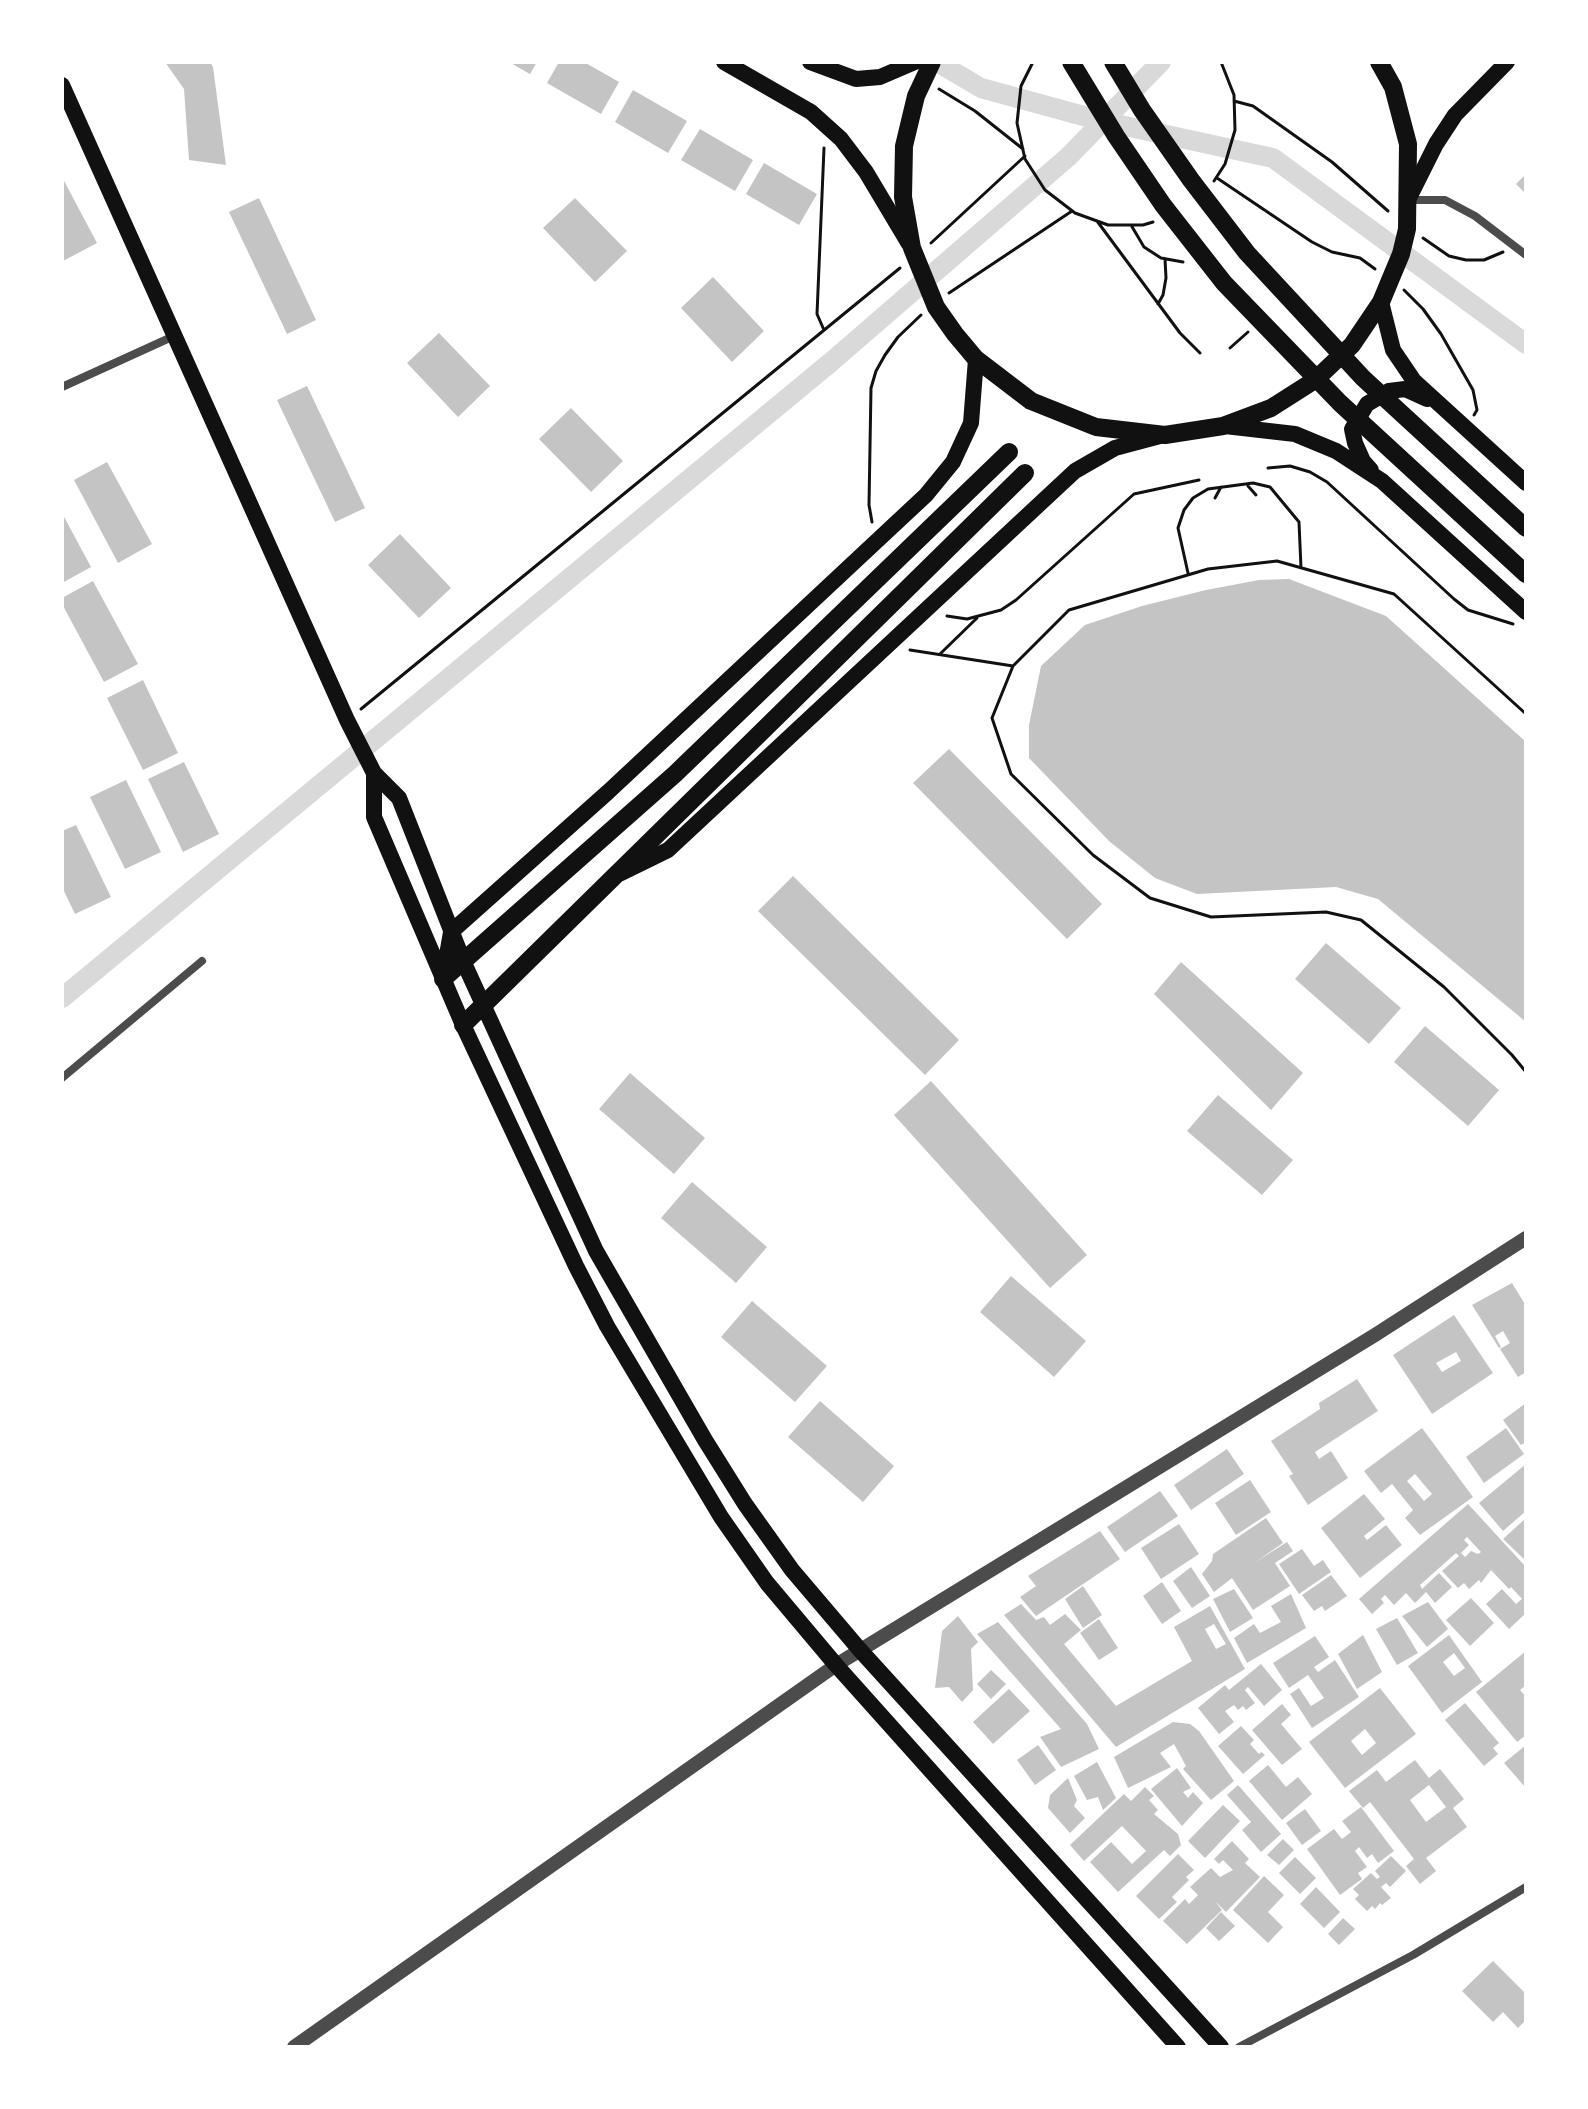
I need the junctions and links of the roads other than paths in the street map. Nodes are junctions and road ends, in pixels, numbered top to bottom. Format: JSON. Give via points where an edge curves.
{"nodes":[{"id":1,"x":724,"y":62,"type":"edge"},
{"id":2,"x":810,"y":62,"type":"edge"},
{"id":3,"x":915,"y":62,"type":"edge"},
{"id":4,"x":932,"y":62,"type":"edge"},
{"id":5,"x":1071,"y":62,"type":"edge"},
{"id":6,"x":1113,"y":62,"type":"edge"},
{"id":7,"x":1379,"y":62,"type":"edge"},
{"id":8,"x":1507,"y":62,"type":"edge"},
{"id":9,"x":62,"y":85,"type":"edge"},
{"id":10,"x":1404,"y":210,"type":"junction"},
{"id":11,"x":914,"y":253,"type":"junction"},
{"id":12,"x":1526,"y":255,"type":"edge"},
{"id":13,"x":1382,"y":299,"type":"junction"},
{"id":14,"x":176,"y":335,"type":"junction"},
{"id":15,"x":976,"y":359,"type":"junction"},
{"id":16,"x":62,"y":387,"type":"edge"},
{"id":17,"x":1448,"y":413,"type":"junction"},
{"id":18,"x":1223,"y":426,"type":"junction"},
{"id":19,"x":1165,"y":435,"type":"junction"},
{"id":20,"x":1009,"y":452,"type":"dead end"},
{"id":21,"x":1025,"y":473,"type":"dead end"},
{"id":22,"x":1382,"y":481,"type":"junction"},
{"id":23,"x":1526,"y":483,"type":"edge"},
{"id":24,"x":1526,"y":528,"type":"edge"},
{"id":25,"x":1526,"y":574,"type":"edge"},
{"id":26,"x":1521,"y":618,"type":"edge"},
{"id":27,"x":374,"y":773,"type":"junction"},
{"id":28,"x":615,"y":876,"type":"junction"},
{"id":29,"x":451,"y":932,"type":"junction"},
{"id":30,"x":202,"y":961,"type":"dead end"},
{"id":31,"x":464,"y":963,"type":"junction"},
{"id":32,"x":443,"y":979,"type":"junction"},
{"id":33,"x":485,"y":1006,"type":"junction"},
{"id":34,"x":463,"y":1025,"type":"junction"},
{"id":35,"x":62,"y":1078,"type":"edge"},
{"id":36,"x":1526,"y":1238,"type":"edge"},
{"id":37,"x":860,"y":1650,"type":"junction"},
{"id":38,"x":836,"y":1665,"type":"junction"},
{"id":39,"x":1526,"y":1887,"type":"edge"},
{"id":40,"x":294,"y":2047,"type":"edge"},
{"id":41,"x":1178,"y":2047,"type":"edge"},
{"id":42,"x":1221,"y":2047,"type":"edge"},
{"id":43,"x":1239,"y":2047,"type":"edge"}],
"edges":[{"from":1,"to":11,"type":"main road","via":[[811,112],[841,139]]},
{"from":2,"to":3,"type":"main road","via":[[856,79],[880,77]]},
{"from":4,"to":11,"type":"main road","via":[[904,146],[903,197]]},
{"from":5,"to":25,"type":"main road","via":[[1163,205],[1224,283],[1340,403]]},
{"from":6,"to":24,"type":"main road","via":[[1247,253],[1363,378]]},
{"from":7,"to":10,"type":"main road","via":[[1393,87],[1408,144]]},
{"from":8,"to":10,"type":"main road","via":[[1455,115]]},
{"from":9,"to":14,"type":"main road"},
{"from":10,"to":12,"type":"street","via":[[1445,200]]},
{"from":10,"to":13,"type":"main road","via":[[1401,254]]},
{"from":11,"to":15,"type":"main road","via":[[944,318]]},
{"from":13,"to":17,"type":"main road","via":[[1393,350],[1414,381]]},
{"from":13,"to":18,"type":"main road","via":[[1352,345],[1315,380],[1271,408]]},
{"from":14,"to":16,"type":"street"},
{"from":14,"to":27,"type":"main road"},
{"from":15,"to":19,"type":"main road","via":[[1031,401],[1096,427]]},
{"from":15,"to":29,"type":"main road","via":[[971,423],[953,462],[926,495]]},
{"from":17,"to":22,"type":"main road","via":[[1405,389],[1389,391],[1367,404],[1352,429],[1363,461]]},
{"from":17,"to":23,"type":"main road"},
{"from":18,"to":19,"type":"main road"},
{"from":18,"to":22,"type":"main road","via":[[1295,434],[1336,451]]},
{"from":19,"to":28,"type":"main road","via":[[1115,448],[1075,471],[668,850]]},
{"from":20,"to":31,"type":"main road","via":[[675,774]]},
{"from":21,"to":28,"type":"main road"},
{"from":22,"to":26,"type":"main road"},
{"from":27,"to":29,"type":"main road","via":[[399,798]]},
{"from":27,"to":32,"type":"main road","via":[[374,817]]},
{"from":28,"to":33,"type":"main road"},
{"from":29,"to":31,"type":"main road"},
{"from":29,"to":32,"type":"main road"},
{"from":30,"to":35,"type":"street"},
{"from":31,"to":32,"type":"main road"},
{"from":31,"to":33,"type":"main road"},
{"from":32,"to":34,"type":"main road"},
{"from":33,"to":34,"type":"main road"},
{"from":33,"to":37,"type":"main road","via":[[596,1251],[628,1309],[745,1504]]},
{"from":34,"to":38,"type":"main road","via":[[607,1326],[721,1517],[767,1583]]},
{"from":36,"to":37,"type":"street"},
{"from":37,"to":38,"type":"street"},
{"from":37,"to":42,"type":"main road"},
{"from":38,"to":40,"type":"street"},
{"from":38,"to":41,"type":"main road"},
{"from":39,"to":43,"type":"street","via":[[1413,1955]]}]}
